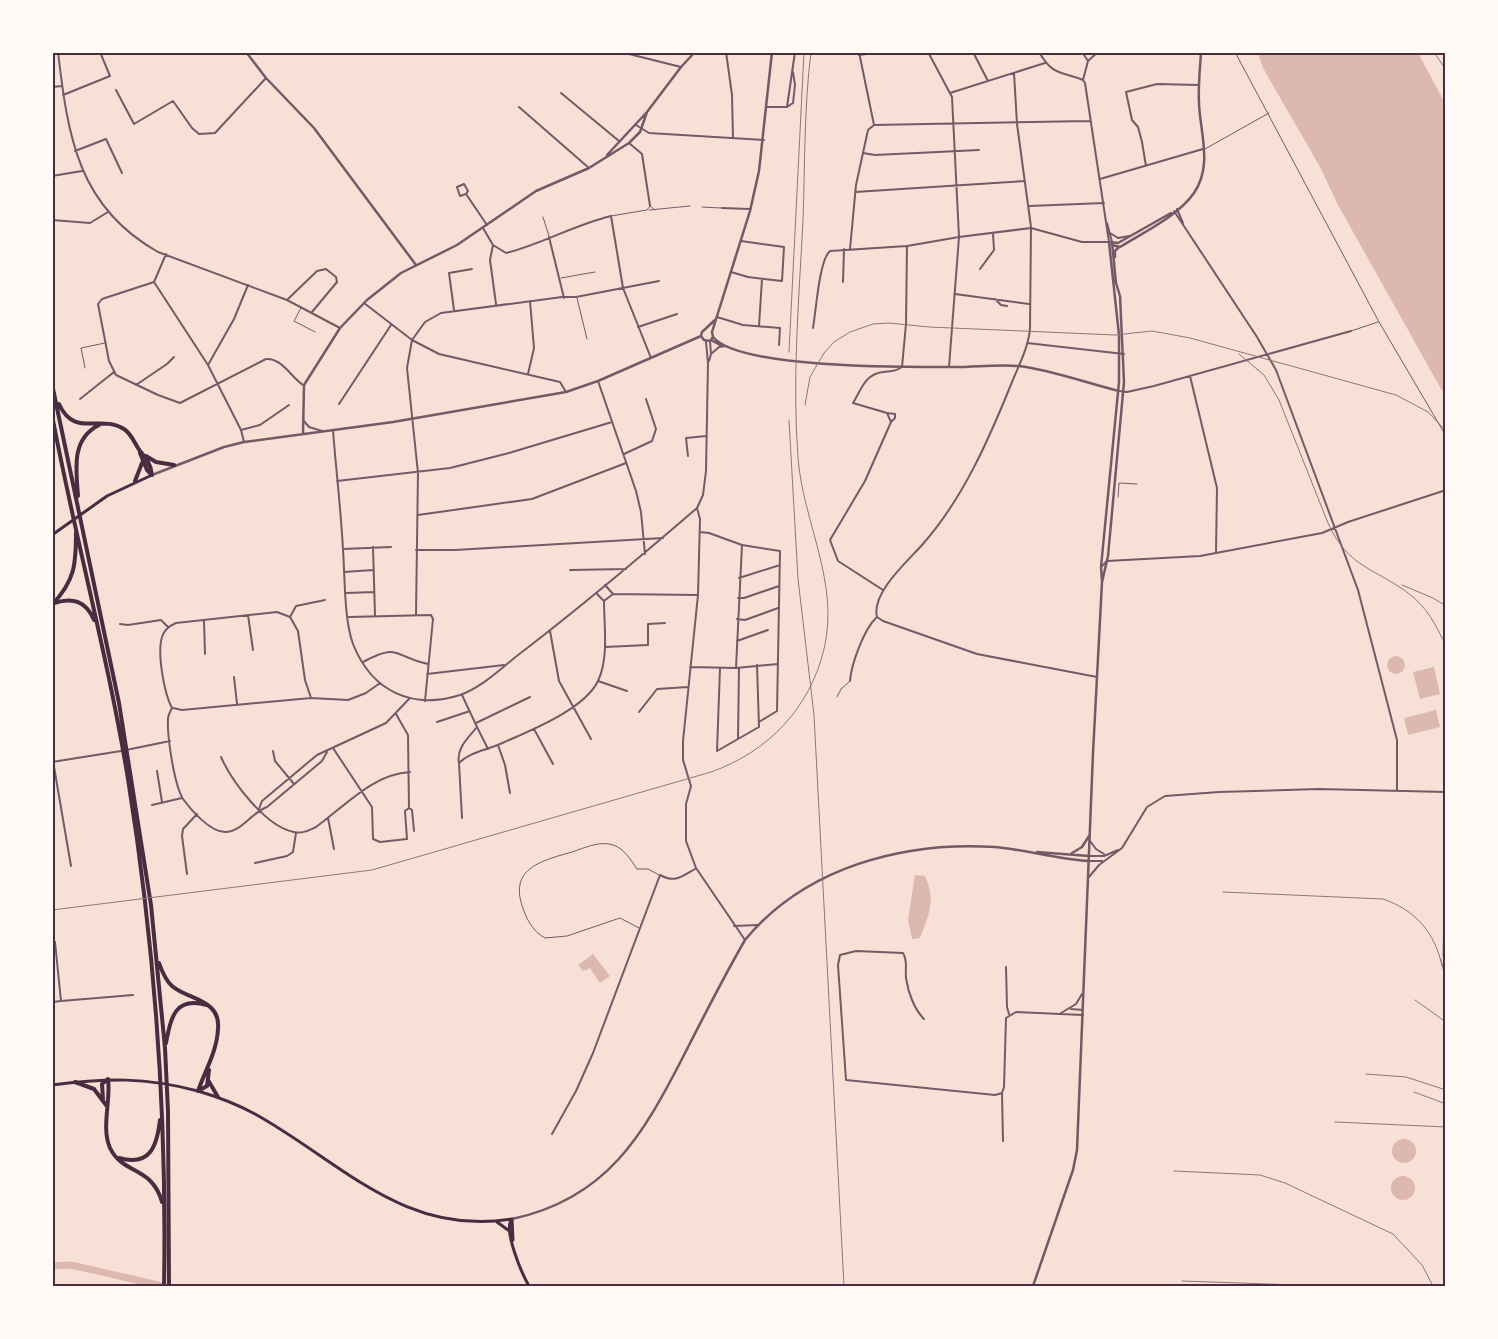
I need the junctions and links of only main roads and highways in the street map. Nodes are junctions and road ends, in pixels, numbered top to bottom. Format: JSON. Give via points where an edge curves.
{"nodes":[{"id":1,"x":52,"y":384,"type":"edge"},
{"id":2,"x":56,"y":398,"type":"junction"},
{"id":3,"x":52,"y":415,"type":"edge"},
{"id":4,"x":101,"y":424,"type":"junction"},
{"id":5,"x":140,"y":450,"type":"junction"},
{"id":6,"x":145,"y":456,"type":"junction"},
{"id":7,"x":142,"y":460,"type":"junction"},
{"id":8,"x":174,"y":465,"type":"road end"},
{"id":9,"x":152,"y":475,"type":"junction"},
{"id":10,"x":135,"y":481,"type":"junction"},
{"id":11,"x":79,"y":506,"type":"junction"},
{"id":12,"x":76,"y":522,"type":"junction"},
{"id":13,"x":52,"y":535,"type":"edge"},
{"id":14,"x":53,"y":604,"type":"edge"},
{"id":15,"x":98,"y":628,"type":"junction"},
{"id":16,"x":156,"y":956,"type":"junction"},
{"id":17,"x":209,"y":1005,"type":"junction"},
{"id":18,"x":165,"y":1048,"type":"junction"},
{"id":19,"x":209,"y":1065,"type":"junction"},
{"id":20,"x":108,"y":1079,"type":"junction"},
{"id":21,"x":208,"y":1079,"type":"junction"},
{"id":22,"x":75,"y":1082,"type":"junction"},
{"id":23,"x":52,"y":1085,"type":"edge"},
{"id":24,"x":198,"y":1091,"type":"junction"},
{"id":25,"x":218,"y":1097,"type":"junction"},
{"id":26,"x":104,"y":1100,"type":"junction"},
{"id":27,"x":107,"y":1108,"type":"junction"},
{"id":28,"x":161,"y":1112,"type":"junction"},
{"id":29,"x":117,"y":1158,"type":"junction"},
{"id":30,"x":164,"y":1210,"type":"junction"},
{"id":31,"x":512,"y":1219,"type":"junction"},
{"id":32,"x":494,"y":1222,"type":"junction"},
{"id":33,"x":509,"y":1232,"type":"junction"},
{"id":34,"x":513,"y":1243,"type":"junction"},
{"id":35,"x":167,"y":1263,"type":"junction"},
{"id":36,"x":164,"y":1286,"type":"edge"},
{"id":37,"x":169,"y":1286,"type":"edge"},
{"id":38,"x":529,"y":1286,"type":"edge"}],
"edges":[{"from":1,"to":2,"type":"highway"},
{"from":2,"to":4,"type":"highway","via":[[70,420],[80,424]]},
{"from":2,"to":11,"type":"highway"},
{"from":3,"to":12,"type":"highway"},
{"from":4,"to":5,"type":"highway","via":[[113,424],[126,430]]},
{"from":4,"to":11,"type":"highway","via":[[84,437],[77,451]]},
{"from":5,"to":6,"type":"highway"},
{"from":5,"to":7,"type":"highway"},
{"from":6,"to":8,"type":"highway"},
{"from":6,"to":9,"type":"highway"},
{"from":7,"to":9,"type":"highway"},
{"from":7,"to":10,"type":"highway"},
{"from":9,"to":10,"type":"main road"},
{"from":10,"to":13,"type":"main road","via":[[91,506]]},
{"from":11,"to":16,"type":"highway","via":[[132,778]]},
{"from":12,"to":14,"type":"highway","via":[[74,572]]},
{"from":12,"to":15,"type":"highway"},
{"from":14,"to":15,"type":"highway","via":[[66,600],[80,602],[91,613]]},
{"from":15,"to":28,"type":"highway","via":[[139,851],[154,984]]},
{"from":16,"to":17,"type":"highway","via":[[172,985]]},
{"from":16,"to":18,"type":"highway"},
{"from":17,"to":18,"type":"highway","via":[[191,1002],[177,1010],[171,1018]]},
{"from":17,"to":19,"type":"highway","via":[[216,1013],[219,1026]]},
{"from":18,"to":35,"type":"highway","via":[[169,1143]]},
{"from":19,"to":21,"type":"highway"},
{"from":19,"to":24,"type":"highway"},
{"from":20,"to":22,"type":"main road"},
{"from":20,"to":24,"type":"main road","via":[[148,1081]]},
{"from":20,"to":26,"type":"highway","via":[[102,1084]]},
{"from":20,"to":27,"type":"highway"},
{"from":21,"to":24,"type":"highway","via":[[205,1088]]},
{"from":21,"to":25,"type":"highway"},
{"from":22,"to":23,"type":"main road"},
{"from":22,"to":26,"type":"highway","via":[[94,1089]]},
{"from":24,"to":25,"type":"main road"},
{"from":25,"to":32,"type":"main road","via":[[257,1115],[371,1190],[410,1209],[450,1220]]},
{"from":26,"to":27,"type":"highway"},
{"from":27,"to":29,"type":"highway","via":[[108,1139]]},
{"from":28,"to":29,"type":"highway","via":[[158,1137],[150,1152],[137,1160]]},
{"from":28,"to":30,"type":"highway"},
{"from":29,"to":30,"type":"highway","via":[[153,1181],[160,1192]]},
{"from":30,"to":35,"type":"highway"},
{"from":31,"to":32,"type":"main road"},
{"from":31,"to":33,"type":"main road"},
{"from":31,"to":34,"type":"main road"},
{"from":32,"to":33,"type":"main road"},
{"from":33,"to":34,"type":"main road"},
{"from":34,"to":38,"type":"main road"},
{"from":35,"to":36,"type":"highway"},
{"from":35,"to":37,"type":"highway"}]}
